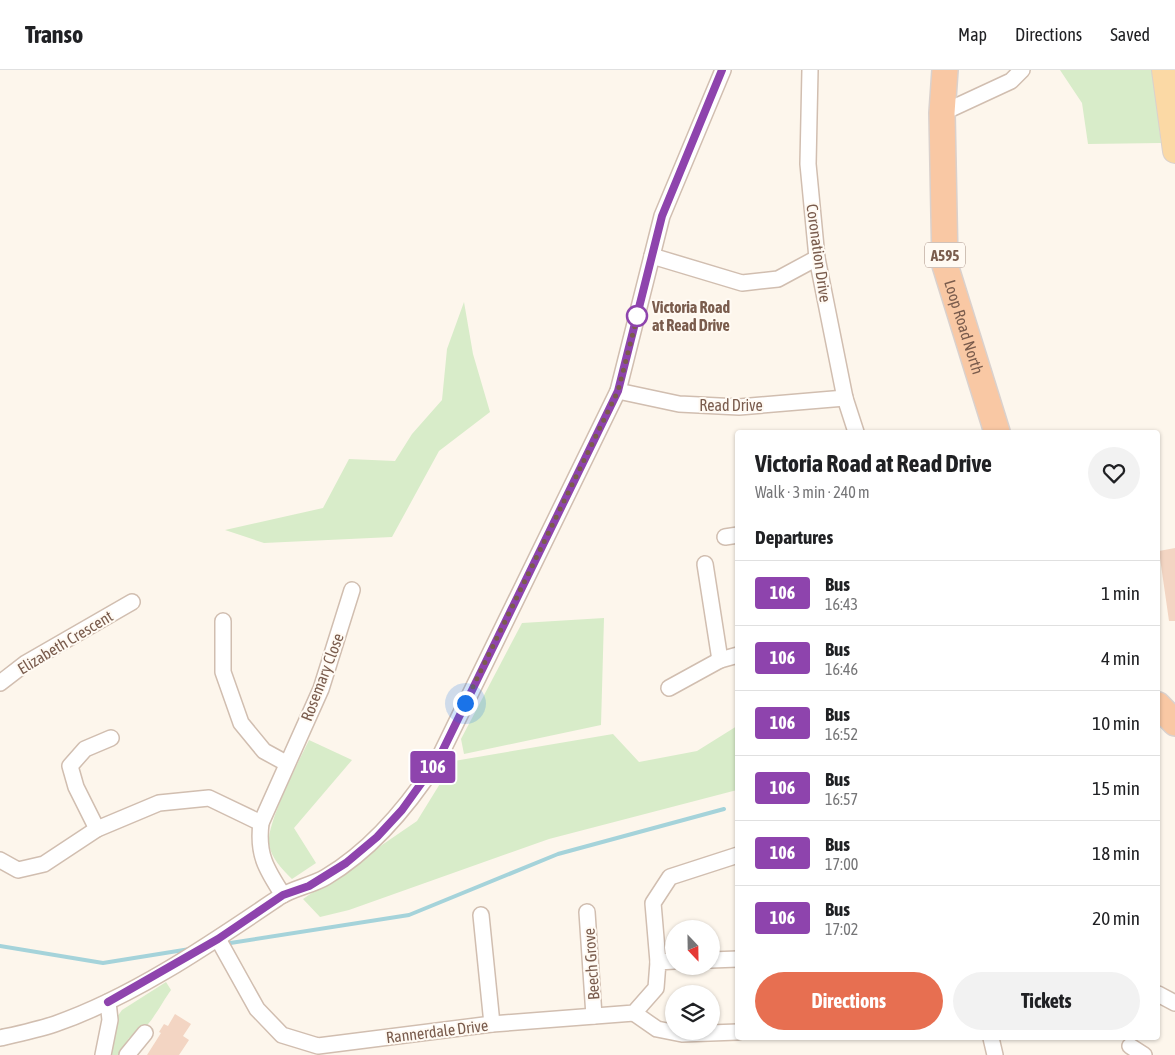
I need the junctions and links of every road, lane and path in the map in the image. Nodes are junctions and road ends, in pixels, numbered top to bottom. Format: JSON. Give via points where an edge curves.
{"nodes":[{"id":1,"x":722,"y":70,"type":"edge"},
{"id":2,"x":810,"y":70,"type":"edge"},
{"id":3,"x":945,"y":70,"type":"edge"},
{"id":4,"x":1022,"y":70,"type":"edge"},
{"id":5,"x":1164,"y":70,"type":"edge"},
{"id":6,"x":942,"y":113,"type":"junction"},
{"id":7,"x":1175,"y":151,"type":"edge"},
{"id":8,"x":652,"y":256,"type":"junction"},
{"id":9,"x":817,"y":258,"type":"junction"},
{"id":10,"x":618,"y":391,"type":"junction"},
{"id":11,"x":845,"y":398,"type":"junction"},
{"id":12,"x":855,"y":430,"type":"edge"},
{"id":13,"x":996,"y":430,"type":"edge"},
{"id":14,"x":706,"y":564,"type":"dead end"},
{"id":15,"x":352,"y":590,"type":"dead end"},
{"id":16,"x":132,"y":602,"type":"dead end"},
{"id":17,"x":222,"y":621,"type":"dead end"},
{"id":18,"x":735,"y":656,"type":"edge"},
{"id":19,"x":720,"y":660,"type":"junction"},
{"id":20,"x":0,"y":683,"type":"edge"},
{"id":21,"x":670,"y":688,"type":"dead end"},
{"id":22,"x":111,"y":738,"type":"dead end"},
{"id":23,"x":286,"y":763,"type":"junction"},
{"id":24,"x":261,"y":823,"type":"junction"},
{"id":25,"x":97,"y":830,"type":"junction"},
{"id":26,"x":735,"y":856,"type":"edge"},
{"id":27,"x":0,"y":860,"type":"edge"},
{"id":28,"x":283,"y":895,"type":"junction"},
{"id":29,"x":588,"y":912,"type":"dead end"},
{"id":30,"x":480,"y":915,"type":"dead end"},
{"id":31,"x":218,"y":939,"type":"junction"},
{"id":32,"x":735,"y":959,"type":"edge"},
{"id":33,"x":720,"y":960,"type":"edge"},
{"id":34,"x":658,"y":962,"type":"junction"},
{"id":35,"x":665,"y":962,"type":"edge"},
{"id":36,"x":1160,"y":995,"type":"edge"},
{"id":37,"x":108,"y":1002,"type":"junction"},
{"id":38,"x":1175,"y":1003,"type":"edge"},
{"id":39,"x":634,"y":1013,"type":"junction"},
{"id":40,"x":594,"y":1016,"type":"junction"},
{"id":41,"x":492,"y":1024,"type":"junction"},
{"id":42,"x":735,"y":1032,"type":"edge"},
{"id":43,"x":145,"y":1033,"type":"dead end"},
{"id":44,"x":0,"y":1038,"type":"edge"},
{"id":45,"x":991,"y":1040,"type":"edge"},
{"id":46,"x":1130,"y":1046,"type":"dead end"},
{"id":47,"x":103,"y":1055,"type":"edge"},
{"id":48,"x":127,"y":1055,"type":"edge"},
{"id":49,"x":995,"y":1055,"type":"edge"},
{"id":50,"x":1144,"y":1055,"type":"edge"}],
"edges":[{"from":1,"to":8,"type":"street","via":[[662,216]]},
{"from":2,"to":9,"type":"street","name":"Coronation Drive","via":[[808,164]]},
{"from":3,"to":6,"type":"highway","name":"Loop Road North","number":"A595"},
{"from":4,"to":6,"type":"street","via":[[1011,81]]},
{"from":5,"to":7,"type":"main road"},
{"from":6,"to":13,"type":"highway","name":"Loop Road North","number":"A595","via":[[945,266]]},
{"from":8,"to":9,"type":"street","via":[[742,282],[778,279]]},
{"from":8,"to":10,"type":"street"},
{"from":9,"to":11,"type":"street","name":"Coronation Drive"},
{"from":10,"to":11,"type":"street","name":"Read Drive","via":[[679,404],[739,407]]},
{"from":10,"to":28,"type":"street","via":[[438,760],[377,837],[346,863],[309,886]]},
{"from":11,"to":12,"type":"street","name":"Coronation Drive"},
{"from":14,"to":19,"type":"street"},
{"from":15,"to":23,"type":"street","name":"Rosemary Close","via":[[321,689]]},
{"from":16,"to":20,"type":"street","name":"Elizabeth Crescent","via":[[26,663]]},
{"from":17,"to":23,"type":"street","via":[[222,672],[241,724],[264,751]]},
{"from":18,"to":19,"type":"street"},
{"from":19,"to":21,"type":"street"},
{"from":22,"to":25,"type":"street","via":[[84,749],[70,766],[76,787]]},
{"from":23,"to":24,"type":"street","name":"Rosemary Close"},
{"from":24,"to":25,"type":"street","via":[[209,798],[159,803]]},
{"from":24,"to":28,"type":"street","name":"Rosemary Close","via":[[258,842],[266,869]]},
{"from":25,"to":27,"type":"street","via":[[44,864],[18,870]]},
{"from":26,"to":34,"type":"street","via":[[670,877],[653,903]]},
{"from":28,"to":31,"type":"street"},
{"from":29,"to":40,"type":"street","name":"Beech Grove"},
{"from":30,"to":41,"type":"street"},
{"from":31,"to":37,"type":"street"},
{"from":31,"to":41,"type":"street","name":"Rannerdale Drive","via":[[257,1009],[282,1035],[318,1046]]},
{"from":32,"to":33,"type":"street"},
{"from":34,"to":35,"type":"street"},
{"from":34,"to":39,"type":"street","via":[[656,988]]},
{"from":36,"to":38,"type":"street"},
{"from":37,"to":44,"type":"street","via":[[54,1025]]},
{"from":37,"to":47,"type":"street","via":[[110,1020]]},
{"from":39,"to":40,"type":"street","name":"Rannerdale Drive"},
{"from":39,"to":42,"type":"street","via":[[657,1029],[682,1034]]},
{"from":40,"to":41,"type":"street","name":"Rannerdale Drive"},
{"from":43,"to":48,"type":"street"},
{"from":45,"to":49,"type":"street"},
{"from":46,"to":50,"type":"street"}]}
